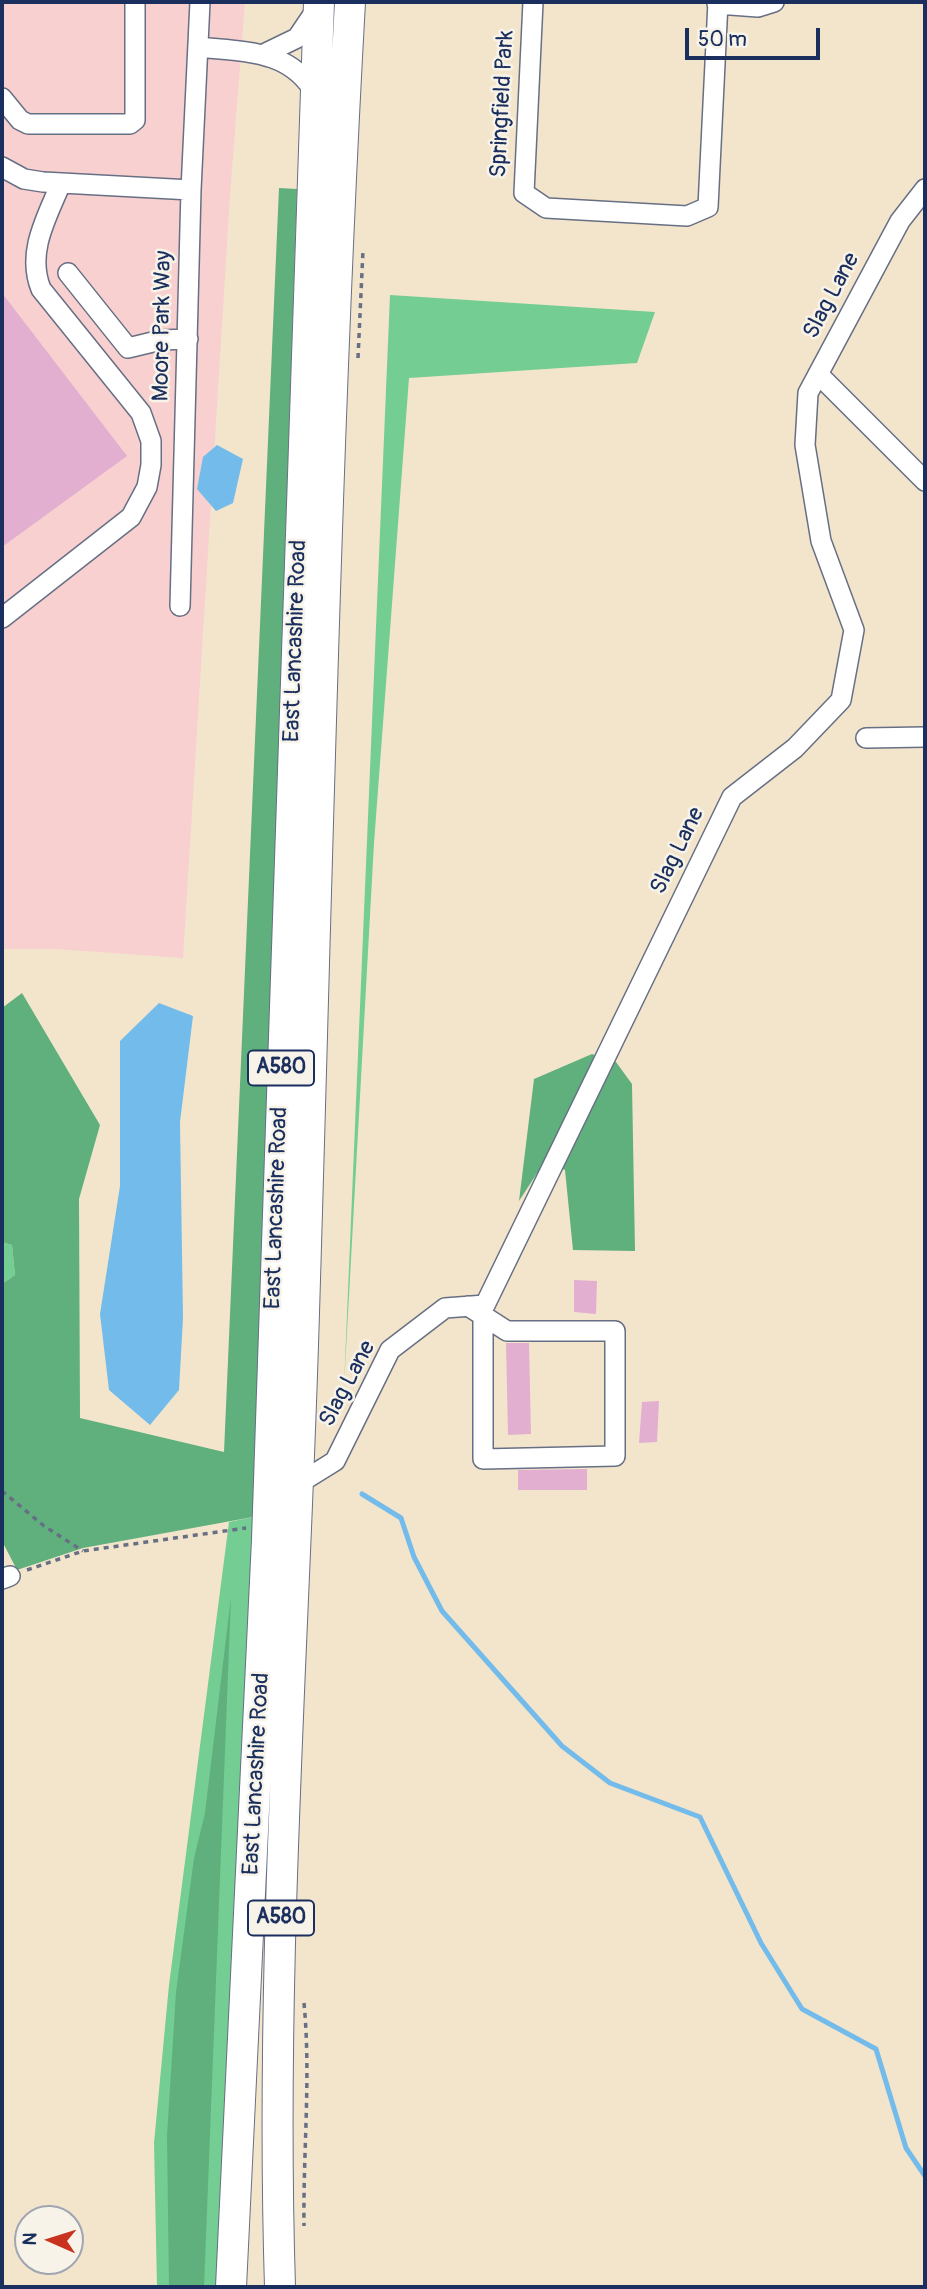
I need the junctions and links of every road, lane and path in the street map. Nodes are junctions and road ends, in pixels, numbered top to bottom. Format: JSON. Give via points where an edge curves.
{"nodes":[{"id":1,"x":135,"y":2,"type":"edge"},
{"id":2,"x":200,"y":2,"type":"edge"},
{"id":3,"x":319,"y":2,"type":"edge"},
{"id":4,"x":350,"y":2,"type":"edge"},
{"id":5,"x":533,"y":2,"type":"edge"},
{"id":6,"x":775,"y":2,"type":"edge"},
{"id":7,"x":718,"y":3,"type":"edge"},
{"id":8,"x":198,"y":47,"type":"junction"},
{"id":9,"x":266,"y":53,"type":"junction"},
{"id":10,"x":316,"y":96,"type":"junction"},
{"id":11,"x":2,"y":98,"type":"edge"},
{"id":12,"x":2,"y":167,"type":"edge"},
{"id":13,"x":61,"y":183,"type":"junction"},
{"id":14,"x":925,"y":189,"type":"edge"},
{"id":15,"x":191,"y":190,"type":"junction"},
{"id":16,"x":68,"y":274,"type":"dead end"},
{"id":17,"x":188,"y":339,"type":"junction"},
{"id":18,"x":818,"y":374,"type":"junction"},
{"id":19,"x":925,"y":481,"type":"edge"},
{"id":20,"x":180,"y":606,"type":"dead end"},
{"id":21,"x":2,"y":618,"type":"edge"},
{"id":22,"x":925,"y":737,"type":"edge"},
{"id":23,"x":866,"y":738,"type":"dead end"},
{"id":24,"x":476,"y":1311,"type":"junction"},
{"id":25,"x":2,"y":1490,"type":"edge"},
{"id":26,"x":298,"y":1495,"type":"junction"},
{"id":27,"x":268,"y":1516,"type":"junction"},
{"id":28,"x":83,"y":1551,"type":"junction"},
{"id":29,"x":6,"y":1578,"type":"edge"},
{"id":30,"x":277,"y":2200,"type":"junction"},
{"id":31,"x":231,"y":2287,"type":"edge"},
{"id":32,"x":261,"y":2287,"type":"edge"},
{"id":33,"x":280,"y":2287,"type":"edge"}],
"edges":[{"from":1,"to":11,"type":"street","via":[[135,120],[130,124],[28,124]]},
{"from":2,"to":8,"type":"street","name":"Moore Park Way"},
{"from":3,"to":9,"type":"street","via":[[296,38]]},
{"from":3,"to":10,"type":"highway","name":"East Lancashire Road","number":"A580"},
{"from":4,"to":26,"type":"highway","name":"East Lancashire Road","number":"A580","via":[[327,499]]},
{"from":5,"to":7,"type":"street","name":"Springfield Park","via":[[524,193],[546,208],[687,216],[708,208]]},
{"from":6,"to":7,"type":"street","name":"Springfield Park","via":[[758,7]]},
{"from":8,"to":9,"type":"street"},
{"from":8,"to":15,"type":"street","name":"Moore Park Way"},
{"from":9,"to":10,"type":"street","via":[[302,75]]},
{"from":10,"to":27,"type":"highway","name":"East Lancashire Road","number":"A580"},
{"from":12,"to":13,"type":"street","via":[[24,179]]},
{"from":13,"to":15,"type":"street"},
{"from":13,"to":21,"type":"street","via":[[40,235],[36,276],[41,289],[141,413],[151,441],[151,465],[147,487],[131,517]]},
{"from":14,"to":18,"type":"street","name":"Slag Lane","via":[[900,221]]},
{"from":15,"to":17,"type":"street","name":"Moore Park Way"},
{"from":16,"to":17,"type":"street","via":[[128,348]]},
{"from":17,"to":20,"type":"street","name":"Moore Park Way"},
{"from":18,"to":19,"type":"street"},
{"from":18,"to":24,"type":"street","name":"Slag Lane","via":[[808,393],[805,445],[821,541],[854,630],[841,700],[795,748],[732,797],[485,1304]]},
{"from":22,"to":23,"type":"street"},
{"from":24,"to":24,"type":"street","via":[[507,1331],[615,1331],[615,1456],[483,1459]]},
{"from":24,"to":26,"type":"street","name":"Slag Lane","via":[[445,1308],[390,1350],[335,1461]]},
{"from":25,"to":28,"type":"path"},
{"from":26,"to":27,"type":"highway"},
{"from":26,"to":30,"type":"highway","name":"East Lancashire Road","number":"A580","via":[[284,1804]]},
{"from":27,"to":28,"type":"path"},
{"from":27,"to":31,"type":"highway","name":"East Lancashire Road","number":"A580"},
{"from":28,"to":29,"type":"path"},
{"from":30,"to":32,"type":"highway"},
{"from":30,"to":33,"type":"highway","name":"East Lancashire Road","number":"A580"}]}
